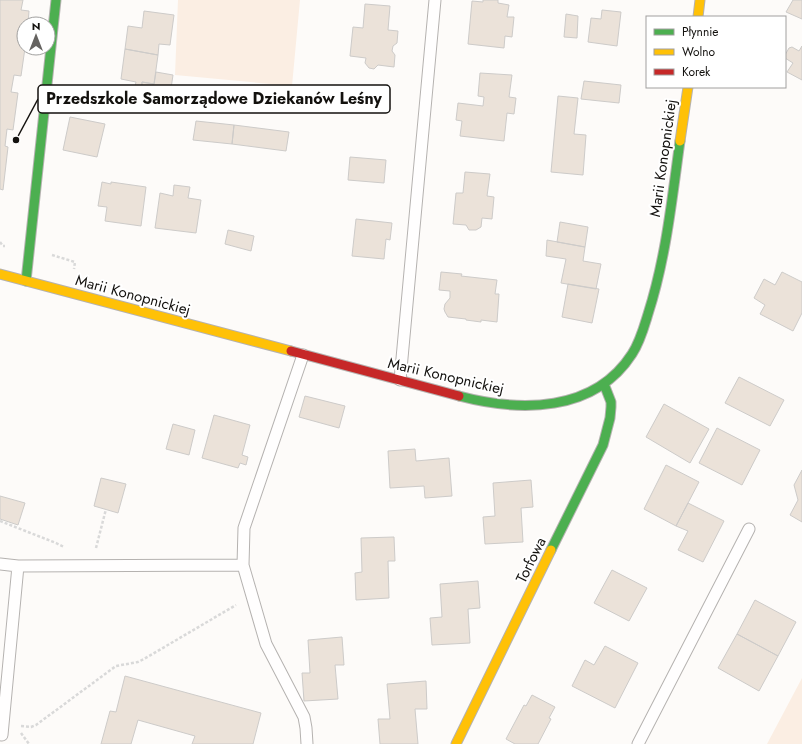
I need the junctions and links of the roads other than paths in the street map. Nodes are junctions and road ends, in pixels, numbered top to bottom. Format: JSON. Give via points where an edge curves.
{"nodes":[{"id":1,"x":56,"y":0,"type":"edge"},
{"id":2,"x":435,"y":0,"type":"edge"},
{"id":3,"x":700,"y":0,"type":"edge"},
{"id":4,"x":698,"y":16,"type":"edge"},
{"id":5,"x":688,"y":88,"type":"edge"},
{"id":6,"x":0,"y":274,"type":"edge"},
{"id":7,"x":26,"y":281,"type":"junction"},
{"id":8,"x":303,"y":355,"type":"junction"},
{"id":9,"x":400,"y":380,"type":"junction"},
{"id":10,"x":604,"y":384,"type":"junction"},
{"id":11,"x":749,"y":529,"type":"dead end"},
{"id":12,"x":0,"y":564,"type":"edge"},
{"id":13,"x":243,"y":565,"type":"junction"},
{"id":14,"x":18,"y":566,"type":"junction"},
{"id":15,"x":2,"y":735,"type":"dead end"},
{"id":16,"x":307,"y":744,"type":"edge"},
{"id":17,"x":456,"y":744,"type":"edge"},
{"id":18,"x":638,"y":744,"type":"edge"}],
"edges":[{"from":1,"to":7,"type":"street"},
{"from":2,"to":9,"type":"lane"},
{"from":3,"to":4,"type":"street"},
{"from":5,"to":10,"type":"street","name":"Marii Konopnickiej","via":[[665,241],[653,296],[633,353],[620,370]]},
{"from":6,"to":7,"type":"street","name":"Marii Konopnickiej"},
{"from":7,"to":8,"type":"street","name":"Marii Konopnickiej"},
{"from":8,"to":9,"type":"street","name":"Marii Konopnickiej"},
{"from":8,"to":13,"type":"lane","via":[[244,528]]},
{"from":9,"to":10,"type":"street","name":"Marii Konopnickiej","via":[[474,400],[523,406],[566,402]]},
{"from":10,"to":17,"type":"street","name":"Torfowa","via":[[611,408],[603,445]]},
{"from":11,"to":18,"type":"lane"},
{"from":12,"to":14,"type":"lane"},
{"from":13,"to":14,"type":"lane"},
{"from":13,"to":16,"type":"lane","via":[[268,650],[304,717]]},
{"from":14,"to":15,"type":"lane"}]}
